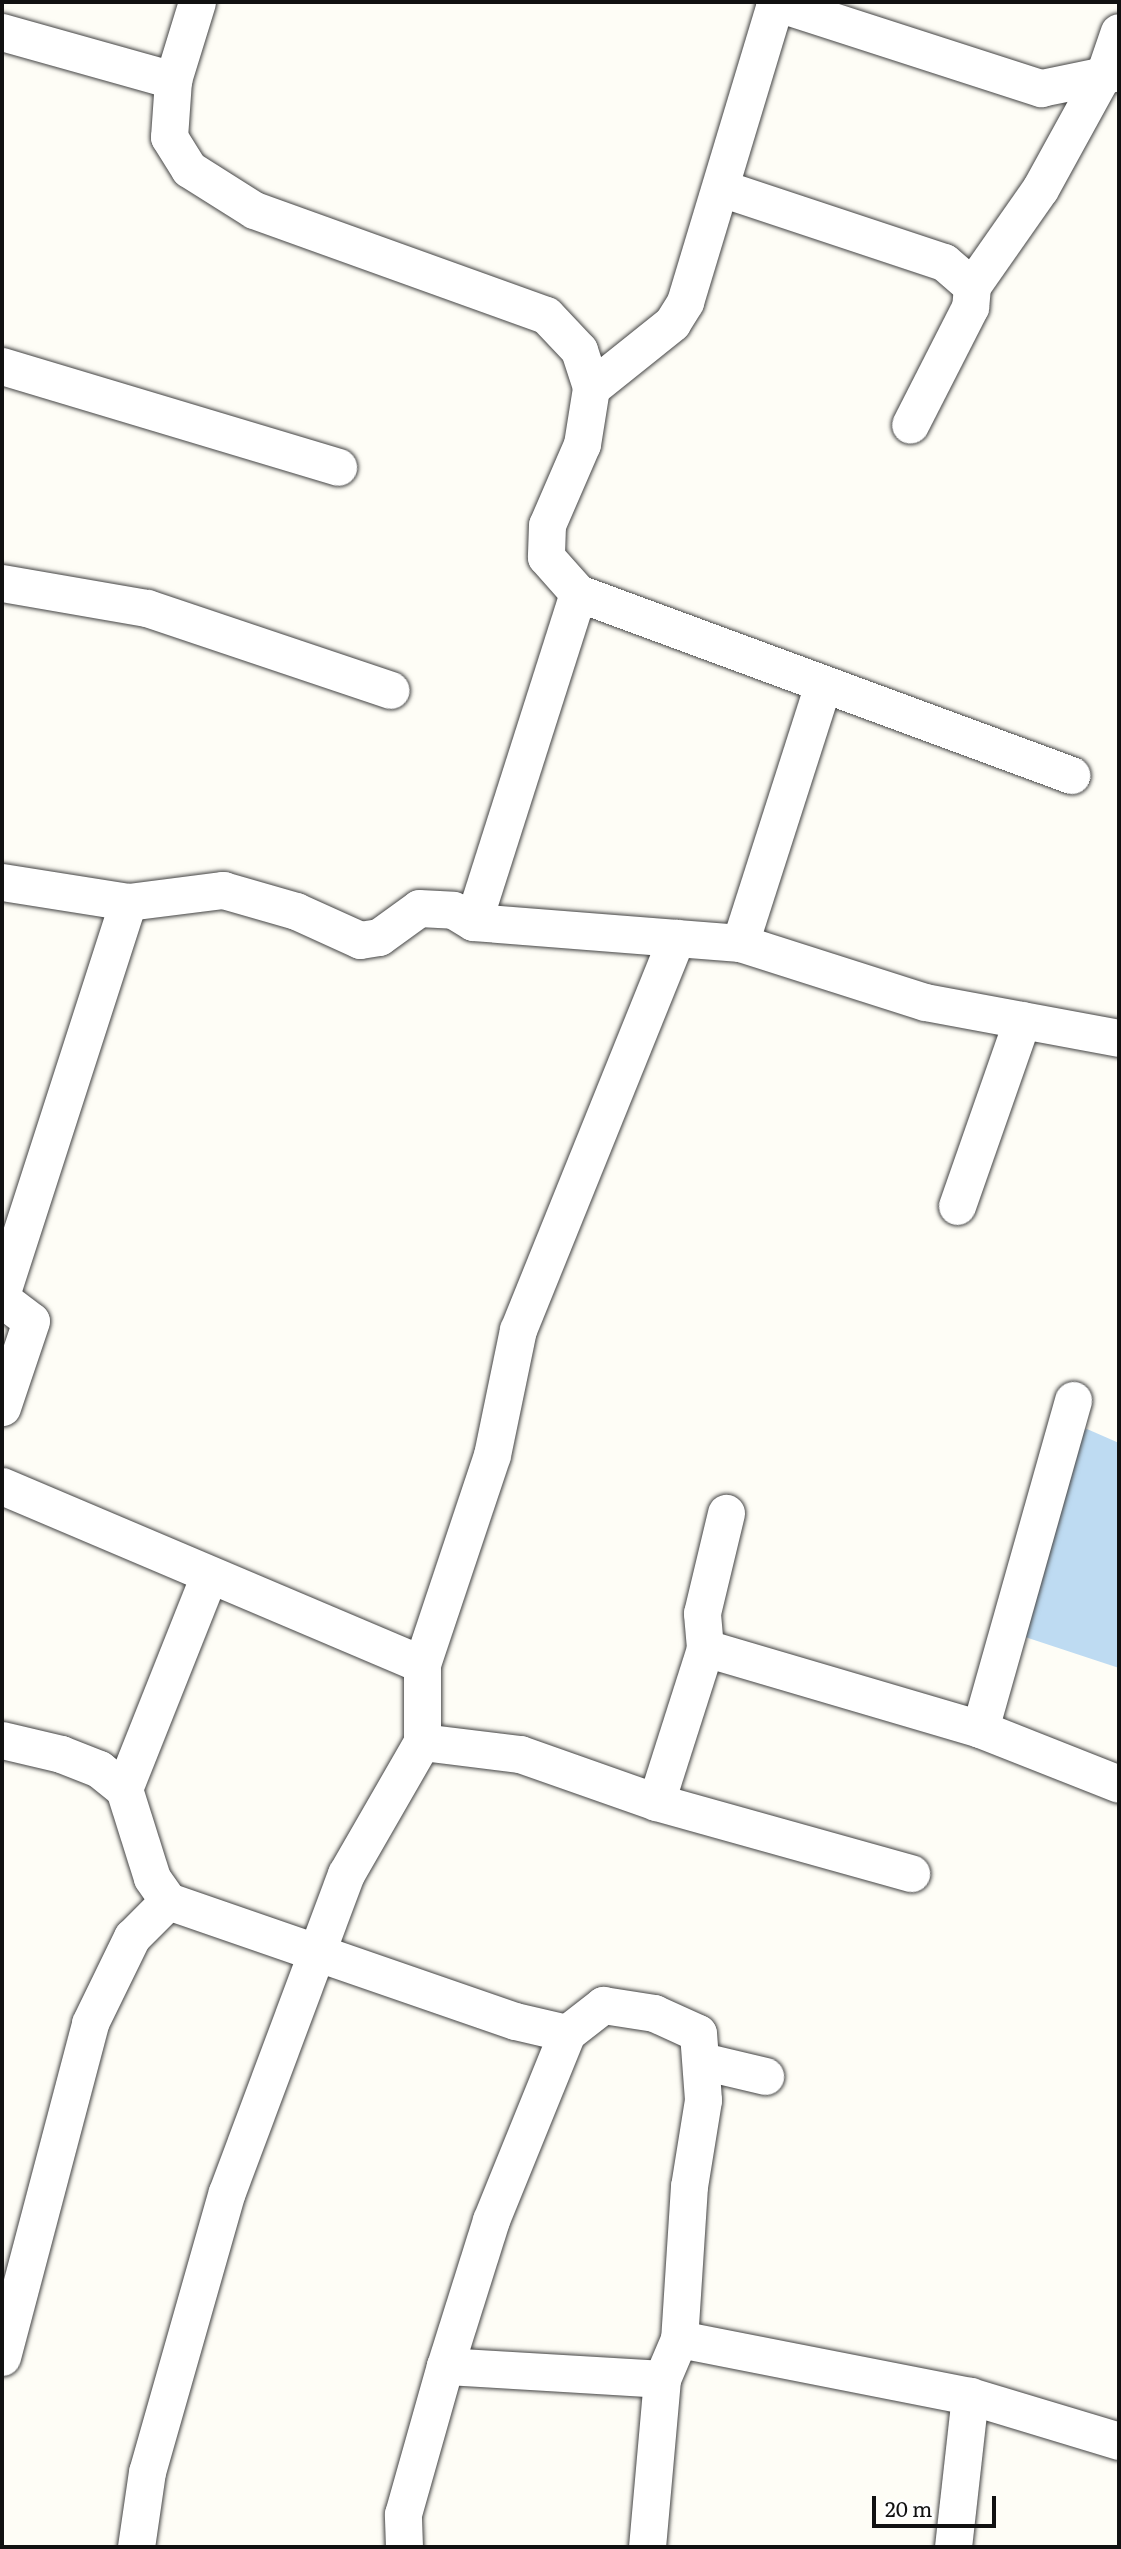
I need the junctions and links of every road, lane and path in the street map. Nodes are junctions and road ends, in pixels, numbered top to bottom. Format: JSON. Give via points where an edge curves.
{"nodes":[{"id":1,"x":197,"y":2,"type":"edge"},
{"id":2,"x":774,"y":3,"type":"edge"},
{"id":3,"x":2,"y":32,"type":"edge"},
{"id":4,"x":1119,"y":32,"type":"edge"},
{"id":5,"x":1113,"y":71,"type":"edge"},
{"id":6,"x":173,"y":80,"type":"junction"},
{"id":7,"x":721,"y":188,"type":"junction"},
{"id":8,"x":972,"y":286,"type":"junction"},
{"id":9,"x":2,"y":366,"type":"edge"},
{"id":10,"x":591,"y":388,"type":"junction"},
{"id":11,"x":910,"y":425,"type":"dead end"},
{"id":12,"x":338,"y":467,"type":"dead end"},
{"id":13,"x":2,"y":583,"type":"edge"},
{"id":14,"x":578,"y":593,"type":"junction"},
{"id":15,"x":823,"y":684,"type":"junction"},
{"id":16,"x":391,"y":690,"type":"dead end"},
{"id":17,"x":1071,"y":775,"type":"dead end"},
{"id":18,"x":2,"y":882,"type":"edge"},
{"id":19,"x":128,"y":902,"type":"junction"},
{"id":20,"x":473,"y":922,"type":"junction"},
{"id":21,"x":676,"y":938,"type":"junction"},
{"id":22,"x":740,"y":943,"type":"junction"},
{"id":23,"x":1022,"y":1020,"type":"junction"},
{"id":24,"x":1119,"y":1038,"type":"edge"},
{"id":25,"x":957,"y":1206,"type":"dead end"},
{"id":26,"x":2,"y":1292,"type":"edge"},
{"id":27,"x":2,"y":1299,"type":"edge"},
{"id":28,"x":1073,"y":1400,"type":"dead end"},
{"id":29,"x":2,"y":1407,"type":"edge"},
{"id":30,"x":2,"y":1486,"type":"edge"},
{"id":31,"x":726,"y":1513,"type":"dead end"},
{"id":32,"x":208,"y":1578,"type":"junction"},
{"id":33,"x":705,"y":1648,"type":"junction"},
{"id":34,"x":422,"y":1664,"type":"junction"},
{"id":35,"x":980,"y":1729,"type":"junction"},
{"id":36,"x":2,"y":1740,"type":"edge"},
{"id":37,"x":422,"y":1742,"type":"junction"},
{"id":38,"x":1119,"y":1784,"type":"edge"},
{"id":39,"x":124,"y":1789,"type":"junction"},
{"id":40,"x":656,"y":1802,"type":"junction"},
{"id":41,"x":911,"y":1873,"type":"dead end"},
{"id":42,"x":168,"y":1901,"type":"junction"},
{"id":43,"x":314,"y":1954,"type":"junction"},
{"id":44,"x":567,"y":2033,"type":"junction"},
{"id":45,"x":702,"y":2061,"type":"junction"},
{"id":46,"x":765,"y":2076,"type":"dead end"},
{"id":47,"x":679,"y":2339,"type":"junction"},
{"id":48,"x":2,"y":2357,"type":"edge"},
{"id":49,"x":445,"y":2366,"type":"junction"},
{"id":50,"x":662,"y":2379,"type":"junction"},
{"id":51,"x":970,"y":2396,"type":"junction"},
{"id":52,"x":1119,"y":2441,"type":"edge"},
{"id":53,"x":136,"y":2547,"type":"edge"},
{"id":54,"x":404,"y":2547,"type":"edge"},
{"id":55,"x":647,"y":2547,"type":"edge"},
{"id":56,"x":953,"y":2547,"type":"edge"}],
"edges":[{"from":1,"to":6,"type":"street"},
{"from":2,"to":5,"type":"street","via":[[1041,88]]},
{"from":2,"to":7,"type":"street"},
{"from":3,"to":6,"type":"street"},
{"from":4,"to":5,"type":"street"},
{"from":5,"to":8,"type":"street","via":[[1040,189]]},
{"from":6,"to":10,"type":"street","via":[[169,137],[189,169],[254,210],[546,315],[579,350]]},
{"from":7,"to":8,"type":"street","via":[[944,262]]},
{"from":7,"to":10,"type":"street","via":[[685,302],[672,323]]},
{"from":8,"to":11,"type":"street","via":[[970,307]]},
{"from":9,"to":12,"type":"street"},
{"from":10,"to":14,"type":"street","via":[[582,444],[547,525],[546,557]]},
{"from":13,"to":16,"type":"street","via":[[147,608]]},
{"from":14,"to":15,"type":"street"},
{"from":14,"to":20,"type":"street"},
{"from":15,"to":17,"type":"street"},
{"from":15,"to":22,"type":"street"},
{"from":18,"to":19,"type":"street"},
{"from":19,"to":20,"type":"street","via":[[223,890],[296,911],[360,940],[379,937],[419,908],[453,910]]},
{"from":19,"to":26,"type":"street"},
{"from":20,"to":21,"type":"street"},
{"from":21,"to":22,"type":"street"},
{"from":21,"to":34,"type":"street","via":[[518,1330],[492,1455]]},
{"from":22,"to":23,"type":"street","via":[[925,1002]]},
{"from":23,"to":24,"type":"street"},
{"from":23,"to":25,"type":"street"},
{"from":27,"to":29,"type":"street","via":[[31,1321]]},
{"from":28,"to":35,"type":"street"},
{"from":30,"to":32,"type":"street"},
{"from":31,"to":33,"type":"street","via":[[702,1613]]},
{"from":32,"to":34,"type":"street"},
{"from":32,"to":39,"type":"street"},
{"from":33,"to":35,"type":"street"},
{"from":33,"to":40,"type":"street"},
{"from":34,"to":37,"type":"street"},
{"from":35,"to":38,"type":"street"},
{"from":36,"to":39,"type":"street","via":[[74,1759]]},
{"from":37,"to":40,"type":"street","via":[[520,1754]]},
{"from":37,"to":43,"type":"street","via":[[346,1874]]},
{"from":39,"to":42,"type":"street","via":[[152,1878]]},
{"from":40,"to":41,"type":"street"},
{"from":42,"to":43,"type":"street"},
{"from":42,"to":48,"type":"street","via":[[132,1937],[90,2023]]},
{"from":43,"to":44,"type":"street"},
{"from":43,"to":53,"type":"street","via":[[227,2192],[184,2334],[147,2472]]},
{"from":44,"to":45,"type":"street","via":[[603,2005],[654,2013],[698,2032]]},
{"from":44,"to":49,"type":"street","via":[[491,2220]]},
{"from":45,"to":46,"type":"street"},
{"from":45,"to":47,"type":"street"},
{"from":47,"to":50,"type":"street"},
{"from":47,"to":51,"type":"street"},
{"from":49,"to":50,"type":"street"},
{"from":49,"to":54,"type":"street","via":[[403,2514]]},
{"from":50,"to":55,"type":"street"},
{"from":51,"to":52,"type":"street"},
{"from":51,"to":56,"type":"street"}]}
